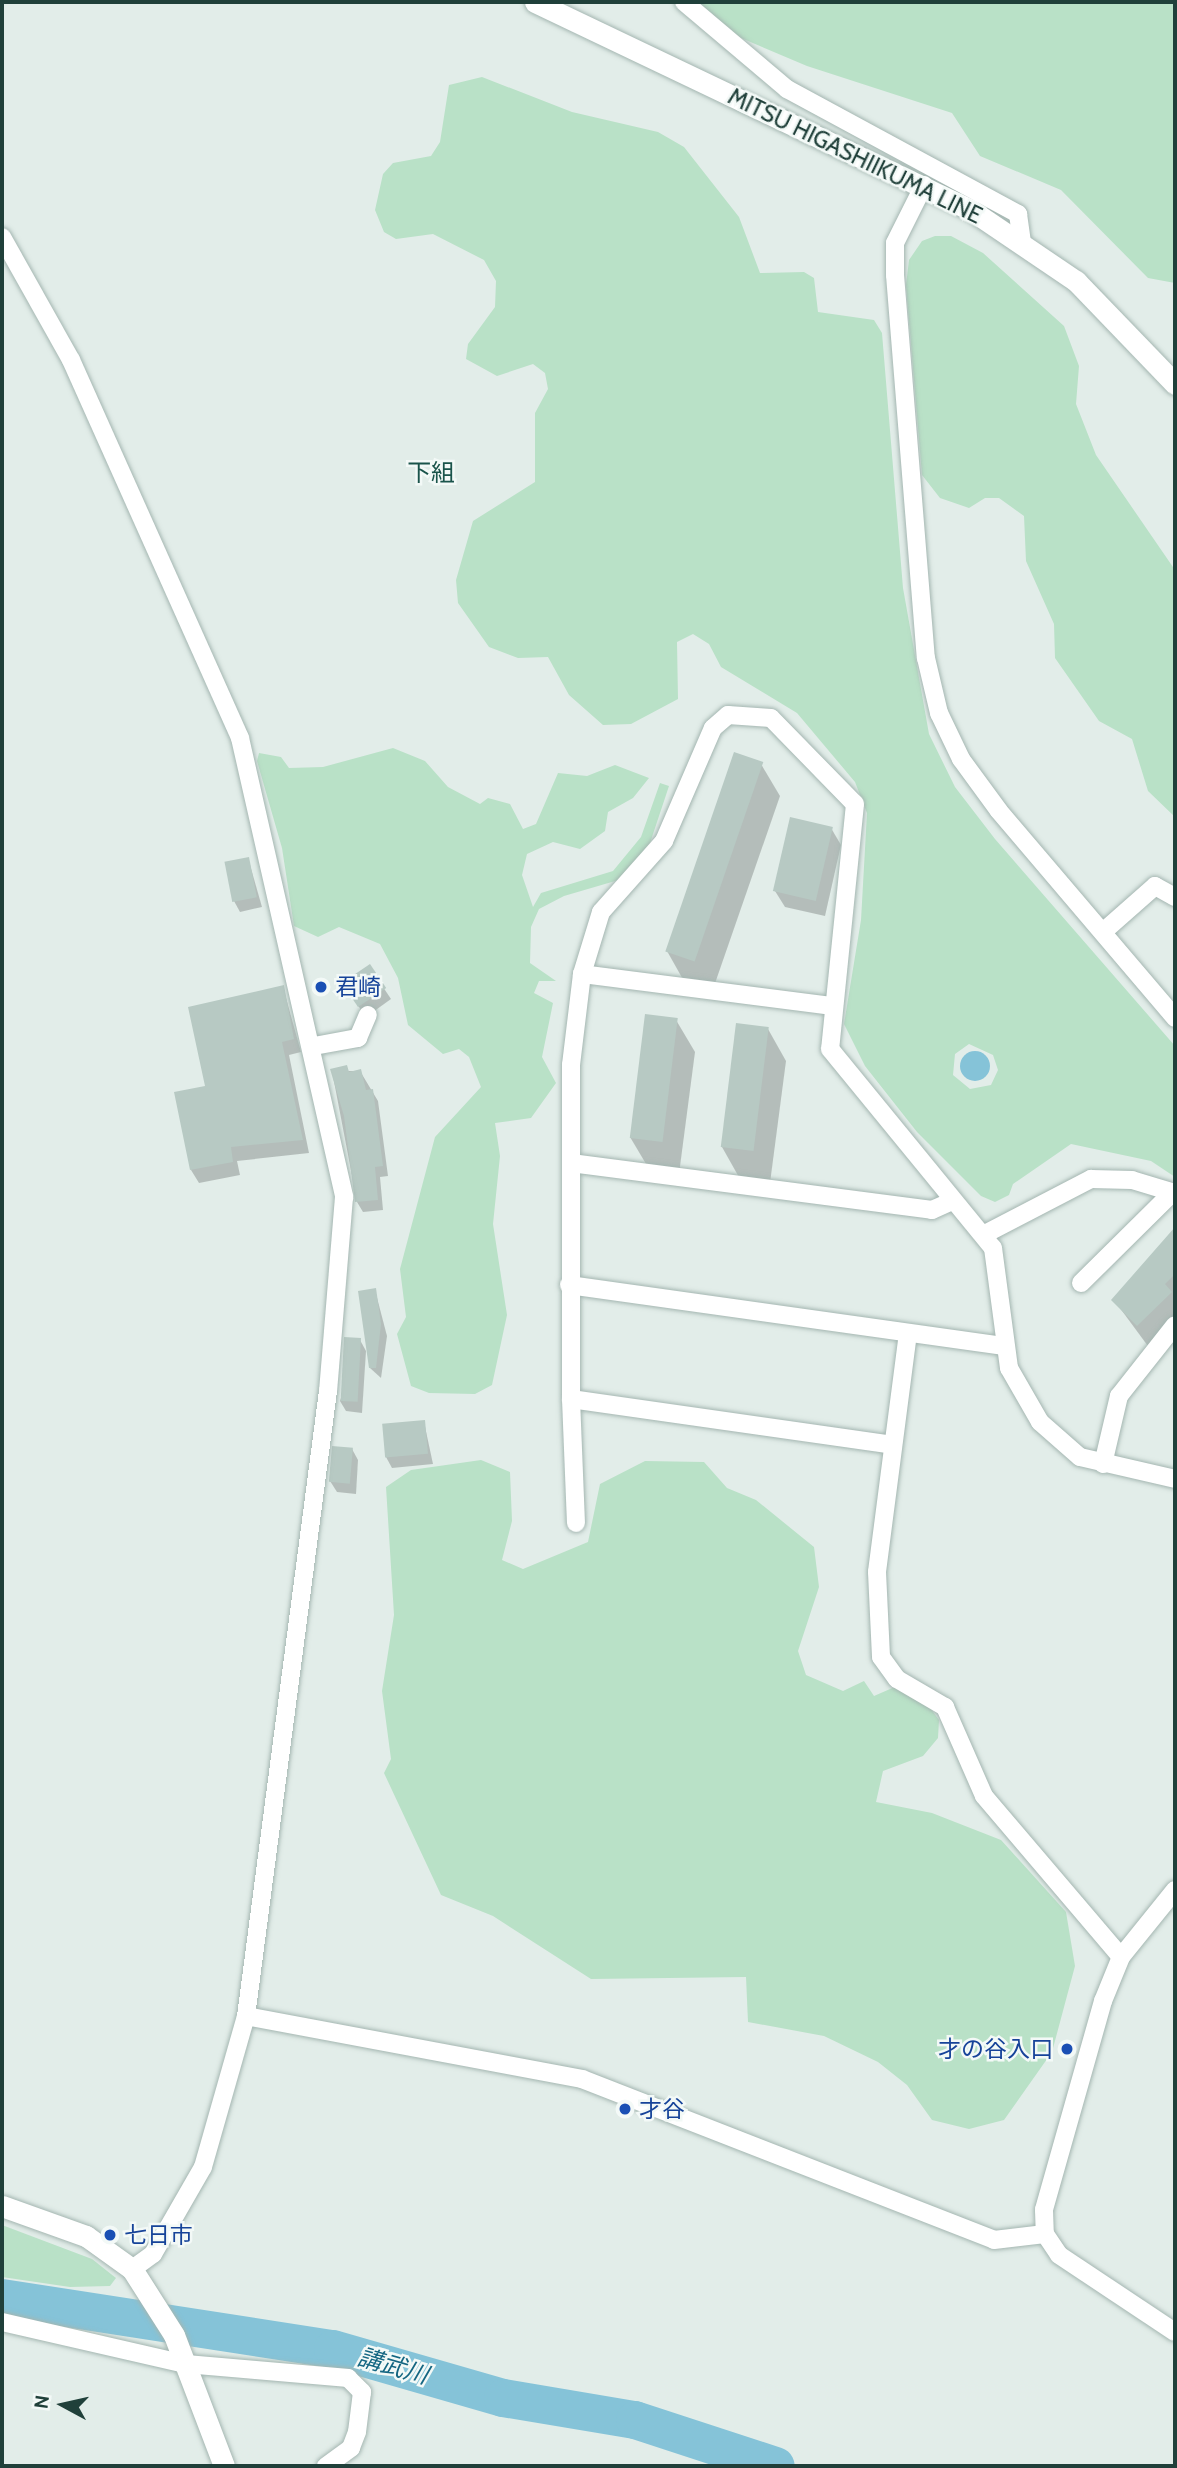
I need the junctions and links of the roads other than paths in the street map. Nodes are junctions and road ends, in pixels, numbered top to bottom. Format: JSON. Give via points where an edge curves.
{"nodes":[{"id":1,"x":535,"y":2,"type":"edge"},
{"id":2,"x":684,"y":2,"type":"edge"},
{"id":3,"x":924,"y":185,"type":"junction"},
{"id":4,"x":2,"y":237,"type":"edge"},
{"id":5,"x":1021,"y":241,"type":"junction"},
{"id":6,"x":1175,"y":384,"type":"edge"},
{"id":7,"x":1175,"y":897,"type":"edge"},
{"id":8,"x":1104,"y":932,"type":"junction"},
{"id":9,"x":582,"y":974,"type":"junction"},
{"id":10,"x":832,"y":1006,"type":"junction"},
{"id":11,"x":368,"y":1015,"type":"dead end"},
{"id":12,"x":1175,"y":1018,"type":"edge"},
{"id":13,"x":314,"y":1046,"type":"junction"},
{"id":14,"x":571,"y":1163,"type":"junction"},
{"id":15,"x":1174,"y":1193,"type":"edge"},
{"id":16,"x":950,"y":1202,"type":"junction"},
{"id":17,"x":983,"y":1235,"type":"junction"},
{"id":18,"x":1081,"y":1283,"type":"dead end"},
{"id":19,"x":569,"y":1285,"type":"junction"},
{"id":20,"x":1175,"y":1325,"type":"edge"},
{"id":21,"x":908,"y":1333,"type":"junction"},
{"id":22,"x":1003,"y":1346,"type":"junction"},
{"id":23,"x":571,"y":1399,"type":"junction"},
{"id":24,"x":893,"y":1444,"type":"junction"},
{"id":25,"x":1103,"y":1464,"type":"junction"},
{"id":26,"x":1175,"y":1479,"type":"edge"},
{"id":27,"x":576,"y":1523,"type":"dead end"},
{"id":28,"x":1175,"y":1890,"type":"edge"},
{"id":29,"x":1121,"y":1957,"type":"junction"},
{"id":30,"x":246,"y":2016,"type":"junction"},
{"id":31,"x":2,"y":2206,"type":"edge"},
{"id":32,"x":1045,"y":2234,"type":"junction"},
{"id":33,"x":132,"y":2269,"type":"junction"},
{"id":34,"x":2,"y":2322,"type":"edge"},
{"id":35,"x":1175,"y":2332,"type":"edge"},
{"id":36,"x":184,"y":2359,"type":"junction"},
{"id":37,"x":224,"y":2466,"type":"edge"},
{"id":38,"x":327,"y":2466,"type":"edge"}],
"edges":[{"from":1,"to":3,"type":"main road","name":"MITSU HIGASHIIKUMA LINE"},
{"from":2,"to":5,"type":"street","via":[[787,89],[1018,214]]},
{"from":3,"to":5,"type":"main road","name":"MITSU HIGASHIIKUMA LINE"},
{"from":3,"to":8,"type":"street","via":[[895,243],[895,275],[926,658],[939,713],[961,759],[999,811]]},
{"from":4,"to":13,"type":"street","via":[[71,360],[240,738]]},
{"from":5,"to":6,"type":"main road","name":"MITSU HIGASHIIKUMA LINE","via":[[1076,281]]},
{"from":7,"to":8,"type":"street","via":[[1155,886]]},
{"from":8,"to":12,"type":"street"},
{"from":9,"to":10,"type":"street"},
{"from":9,"to":10,"type":"street","via":[[601,912],[664,841],[713,728],[728,715],[751,712],[771,718],[855,804]]},
{"from":9,"to":14,"type":"street","via":[[571,1065]]},
{"from":10,"to":16,"type":"street","via":[[830,1049],[839,1065]]},
{"from":11,"to":13,"type":"street","via":[[358,1038]]},
{"from":13,"to":30,"type":"street","via":[[344,1197],[326,1404]]},
{"from":14,"to":16,"type":"street","via":[[932,1210]]},
{"from":14,"to":19,"type":"street"},
{"from":15,"to":17,"type":"street","via":[[1132,1180],[1091,1179]]},
{"from":15,"to":18,"type":"street"},
{"from":16,"to":17,"type":"street"},
{"from":17,"to":22,"type":"street","via":[[998,1267]]},
{"from":19,"to":21,"type":"street"},
{"from":19,"to":23,"type":"street"},
{"from":20,"to":25,"type":"street","via":[[1119,1396]]},
{"from":21,"to":22,"type":"street"},
{"from":21,"to":24,"type":"street"},
{"from":22,"to":25,"type":"street","via":[[1020,1392],[1040,1422],[1066,1451]]},
{"from":23,"to":24,"type":"street"},
{"from":23,"to":27,"type":"street"},
{"from":24,"to":29,"type":"street","via":[[877,1572],[881,1657],[897,1679],[945,1707],[984,1796]]},
{"from":25,"to":26,"type":"street"},
{"from":28,"to":29,"type":"street"},
{"from":29,"to":32,"type":"street","via":[[1054,2171]]},
{"from":30,"to":32,"type":"street","via":[[582,2079],[994,2240]]},
{"from":30,"to":33,"type":"street","via":[[203,2167],[153,2254]]},
{"from":31,"to":33,"type":"main road","via":[[86,2236]]},
{"from":32,"to":35,"type":"street","via":[[1059,2255]]},
{"from":33,"to":36,"type":"main road"},
{"from":34,"to":36,"type":"street"},
{"from":36,"to":37,"type":"main road"},
{"from":36,"to":38,"type":"street","via":[[314,2371],[354,2381],[362,2399],[355,2440]]}]}
